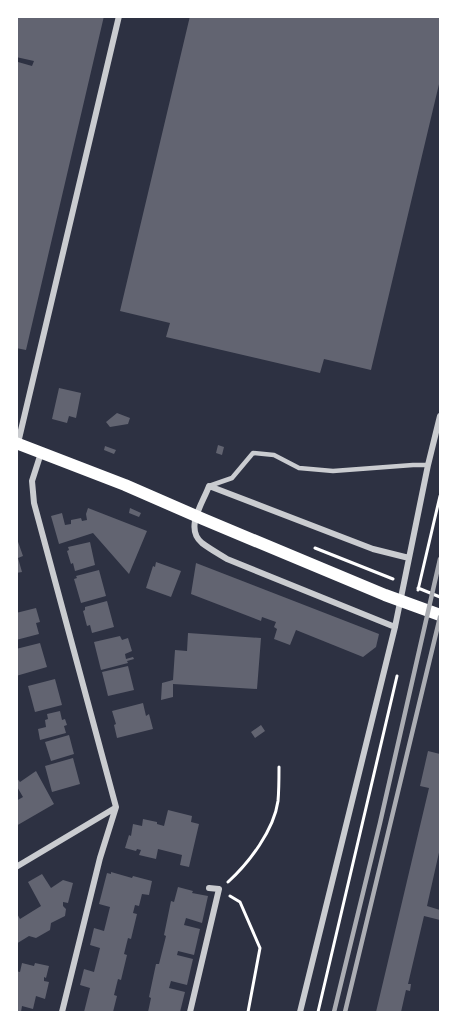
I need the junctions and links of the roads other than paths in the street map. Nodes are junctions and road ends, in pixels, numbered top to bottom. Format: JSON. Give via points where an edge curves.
{"nodes":[{"id":1,"x":119,"y":16,"type":"edge"},
{"id":2,"x":441,"y":416,"type":"edge"},
{"id":3,"x":17,"y":444,"type":"edge"},
{"id":4,"x":41,"y":453,"type":"junction"},
{"id":5,"x":428,"y":465,"type":"junction"},
{"id":6,"x":209,"y":486,"type":"junction"},
{"id":7,"x":196,"y":516,"type":"junction"},
{"id":8,"x":409,"y":558,"type":"junction"},
{"id":9,"x":441,"y":615,"type":"edge"},
{"id":10,"x":395,"y":627,"type":"junction"},
{"id":11,"x":116,"y":807,"type":"junction"},
{"id":12,"x":16,"y":867,"type":"edge"},
{"id":13,"x":209,"y":888,"type":"dead end"},
{"id":14,"x":62,"y":1012,"type":"edge"},
{"id":15,"x":190,"y":1012,"type":"edge"},
{"id":16,"x":300,"y":1012,"type":"edge"}],
"edges":[{"from":1,"to":3,"type":"street"},
{"from":2,"to":5,"type":"street"},
{"from":3,"to":4,"type":"main road"},
{"from":4,"to":7,"type":"main road"},
{"from":4,"to":11,"type":"street","via":[[32,481],[34,503]]},
{"from":5,"to":6,"type":"lane","via":[[333,471],[299,468],[274,455],[252,453],[232,478]]},
{"from":5,"to":8,"type":"street"},
{"from":6,"to":7,"type":"street"},
{"from":6,"to":8,"type":"street","via":[[373,549]]},
{"from":7,"to":9,"type":"main road"},
{"from":7,"to":10,"type":"street","via":[[194,531],[198,538],[227,559]]},
{"from":8,"to":10,"type":"street"},
{"from":10,"to":16,"type":"street"},
{"from":11,"to":12,"type":"street"},
{"from":11,"to":14,"type":"street"},
{"from":13,"to":15,"type":"street","via":[[219,889]]}]}
